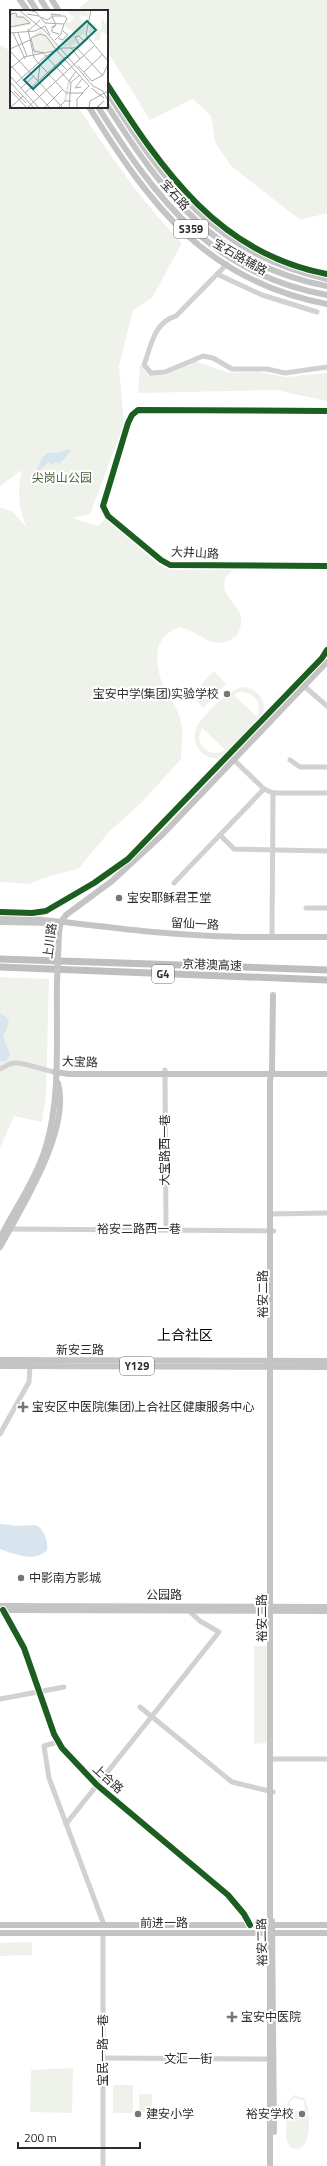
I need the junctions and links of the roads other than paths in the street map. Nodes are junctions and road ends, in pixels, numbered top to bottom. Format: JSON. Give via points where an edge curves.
{"nodes":[{"id":1,"x":20,"y":0,"type":"edge"},
{"id":2,"x":30,"y":0,"type":"edge"},
{"id":3,"x":41,"y":0,"type":"edge"},
{"id":4,"x":52,"y":0,"type":"edge"},
{"id":5,"x":27,"y":10,"type":"edge"},
{"id":6,"x":36,"y":10,"type":"edge"},
{"id":7,"x":47,"y":10,"type":"edge"},
{"id":8,"x":58,"y":10,"type":"edge"},
{"id":9,"x":108,"y":93,"type":"edge"},
{"id":10,"x":108,"y":106,"type":"edge"},
{"id":11,"x":90,"y":108,"type":"edge"},
{"id":12,"x":99,"y":108,"type":"edge"},
{"id":13,"x":226,"y":264,"type":"junction"},
{"id":14,"x":216,"y":274,"type":"junction"},
{"id":15,"x":327,"y":279,"type":"edge"},
{"id":16,"x":327,"y":286,"type":"edge"},
{"id":17,"x":327,"y":295,"type":"edge"},
{"id":18,"x":327,"y":304,"type":"edge"},
{"id":19,"x":317,"y":312,"type":"dead end"},
{"id":20,"x":327,"y":367,"type":"edge"},
{"id":21,"x":327,"y":411,"type":"edge"},
{"id":22,"x":327,"y":566,"type":"edge"},
{"id":23,"x":327,"y":662,"type":"edge"},
{"id":24,"x":304,"y":686,"type":"junction"},
{"id":25,"x":327,"y":706,"type":"edge"},
{"id":26,"x":233,"y":759,"type":"junction"},
{"id":27,"x":290,"y":760,"type":"dead end"},
{"id":28,"x":327,"y":767,"type":"edge"},
{"id":29,"x":264,"y":789,"type":"junction"},
{"id":30,"x":273,"y":793,"type":"junction"},
{"id":31,"x":327,"y":793,"type":"edge"},
{"id":32,"x":220,"y":835,"type":"junction"},
{"id":33,"x":272,"y":851,"type":"junction"},
{"id":34,"x":327,"y":851,"type":"edge"},
{"id":35,"x":174,"y":883,"type":"dead end"},
{"id":36,"x":306,"y":908,"type":"dead end"},
{"id":37,"x":327,"y":908,"type":"edge"},
{"id":38,"x":0,"y":917,"type":"edge"},
{"id":39,"x":0,"y":922,"type":"edge"},
{"id":40,"x":62,"y":922,"type":"junction"},
{"id":41,"x":272,"y":937,"type":"junction"},
{"id":42,"x":327,"y":937,"type":"edge"},
{"id":43,"x":0,"y":959,"type":"edge"},
{"id":44,"x":0,"y":968,"type":"edge"},
{"id":45,"x":327,"y":970,"type":"edge"},
{"id":46,"x":327,"y":980,"type":"edge"},
{"id":47,"x":273,"y":995,"type":"dead end"},
{"id":48,"x":0,"y":1069,"type":"edge"},
{"id":49,"x":327,"y":1070,"type":"edge"},
{"id":50,"x":55,"y":1072,"type":"junction"},
{"id":51,"x":165,"y":1072,"type":"junction"},
{"id":52,"x":272,"y":1072,"type":"junction"},
{"id":53,"x":327,"y":1074,"type":"edge"},
{"id":54,"x":327,"y":1213,"type":"edge"},
{"id":55,"x":272,"y":1214,"type":"junction"},
{"id":56,"x":7,"y":1229,"type":"junction"},
{"id":57,"x":166,"y":1229,"type":"junction"},
{"id":58,"x":272,"y":1231,"type":"junction"},
{"id":59,"x":0,"y":1238,"type":"edge"},
{"id":60,"x":0,"y":1248,"type":"edge"},
{"id":61,"x":0,"y":1360,"type":"edge"},
{"id":62,"x":327,"y":1361,"type":"edge"},
{"id":63,"x":272,"y":1364,"type":"junction"},
{"id":64,"x":0,"y":1366,"type":"edge"},
{"id":65,"x":30,"y":1366,"type":"junction"},
{"id":66,"x":327,"y":1367,"type":"edge"},
{"id":67,"x":0,"y":1434,"type":"edge"},
{"id":68,"x":327,"y":1607,"type":"edge"},
{"id":69,"x":1,"y":1609,"type":"edge"},
{"id":70,"x":271,"y":1609,"type":"junction"},
{"id":71,"x":14,"y":1610,"type":"junction"},
{"id":72,"x":189,"y":1611,"type":"junction"},
{"id":73,"x":327,"y":1611,"type":"edge"},
{"id":74,"x":11,"y":1621,"type":"junction"},
{"id":75,"x":64,"y":1688,"type":"dead end"},
{"id":76,"x":41,"y":1692,"type":"junction"},
{"id":77,"x":0,"y":1699,"type":"edge"},
{"id":78,"x":140,"y":1707,"type":"dead end"},
{"id":79,"x":151,"y":1717,"type":"junction"},
{"id":80,"x":58,"y":1742,"type":"junction"},
{"id":81,"x":273,"y":1759,"type":"junction"},
{"id":82,"x":327,"y":1759,"type":"edge"},
{"id":83,"x":97,"y":1785,"type":"junction"},
{"id":84,"x":271,"y":1792,"type":"junction"},
{"id":85,"x":66,"y":1824,"type":"junction"},
{"id":86,"x":0,"y":1925,"type":"edge"},
{"id":87,"x":104,"y":1925,"type":"junction"},
{"id":88,"x":250,"y":1925,"type":"junction"},
{"id":89,"x":270,"y":1925,"type":"junction"},
{"id":90,"x":327,"y":1925,"type":"edge"},
{"id":91,"x":0,"y":1933,"type":"edge"},
{"id":92,"x":327,"y":1933,"type":"edge"},
{"id":93,"x":103,"y":1934,"type":"junction"},
{"id":94,"x":272,"y":1934,"type":"junction"},
{"id":95,"x":103,"y":2058,"type":"junction"},
{"id":96,"x":272,"y":2059,"type":"junction"},
{"id":97,"x":103,"y":2166,"type":"edge"},
{"id":98,"x":270,"y":2166,"type":"edge"},
{"id":99,"x":274,"y":2166,"type":"edge"}],
"edges":[{"from":1,"to":5,"type":"main road"},
{"from":2,"to":6,"type":"main road"},
{"from":3,"to":7,"type":"main road"},
{"from":4,"to":8,"type":"main road"},
{"from":9,"to":15,"type":"main road","name":"宝石路辅路","via":[[170,182],[213,226],[245,249],[263,258]]},
{"from":10,"to":16,"type":"main road","name":"宝石路","number":"S359","via":[[153,174],[197,223],[223,243],[251,259],[282,274]]},
{"from":11,"to":13,"type":"main road","name":"宝石路辅路","via":[[119,156],[162,211],[186,235]]},
{"from":12,"to":17,"type":"main road","name":"宝石路","number":"S359","via":[[146,179],[191,229],[218,250],[247,267],[279,282]]},
{"from":13,"to":14,"type":"street"},
{"from":13,"to":18,"type":"main road","name":"宝石路辅路","via":[[276,289]]},
{"from":14,"to":19,"type":"street","via":[[262,294]]},
{"from":14,"to":20,"type":"street","via":[[176,316],[158,328],[144,365],[151,373],[165,372],[203,356],[213,358],[232,369],[267,368],[285,373]]},
{"from":21,"to":22,"type":"street","name":"大井山路","via":[[142,409],[129,419],[104,502],[105,513],[167,564]]},
{"from":23,"to":24,"type":"main road","name":"上川路"},
{"from":24,"to":25,"type":"street"},
{"from":24,"to":26,"type":"main road","name":"上川路"},
{"from":26,"to":29,"type":"street"},
{"from":26,"to":40,"type":"main road","name":"上川路","via":[[141,855],[112,881],[77,906]]},
{"from":27,"to":28,"type":"street","via":[[300,767]]},
{"from":29,"to":30,"type":"street"},
{"from":29,"to":32,"type":"street"},
{"from":30,"to":31,"type":"street"},
{"from":30,"to":33,"type":"street"},
{"from":32,"to":33,"type":"street","via":[[234,849]]},
{"from":32,"to":35,"type":"street"},
{"from":33,"to":34,"type":"street"},
{"from":33,"to":41,"type":"street"},
{"from":36,"to":37,"type":"street"},
{"from":38,"to":40,"type":"main road"},
{"from":39,"to":40,"type":"main road"},
{"from":40,"to":41,"type":"main road","name":"留仙一路","via":[[166,933]]},
{"from":40,"to":50,"type":"main road","name":"上川路","bridge":true,"via":[[59,932]]},
{"from":41,"to":42,"type":"main road","name":"留仙一路"},
{"from":43,"to":45,"type":"highway","name":"京港澳高速","number":"G4"},
{"from":44,"to":46,"type":"highway","name":"京港澳高速","number":"G4"},
{"from":47,"to":52,"type":"main road","name":"裕安二路"},
{"from":48,"to":50,"type":"street","via":[[14,1063]]},
{"from":49,"to":52,"type":"main road","name":"大宝路"},
{"from":50,"to":51,"type":"main road","name":"大宝路"},
{"from":50,"to":56,"type":"main road","name":"上川路","via":[[55,1105],[46,1148]]},
{"from":51,"to":52,"type":"main road","name":"大宝路"},
{"from":51,"to":57,"type":"street","name":"大宝路西一巷"},
{"from":52,"to":53,"type":"main road","name":"大宝路"},
{"from":52,"to":55,"type":"main road","name":"裕安二路"},
{"from":54,"to":55,"type":"street"},
{"from":55,"to":58,"type":"main road","name":"裕安二路"},
{"from":56,"to":57,"type":"street","name":"裕安二路西一巷"},
{"from":56,"to":59,"type":"main road","name":"上川路"},
{"from":56,"to":60,"type":"main road","name":"上川路"},
{"from":57,"to":58,"type":"street","name":"裕安二路西一巷"},
{"from":58,"to":63,"type":"main road","name":"裕安二路"},
{"from":61,"to":63,"type":"main road","name":"新安三路"},
{"from":62,"to":63,"type":"main road","name":"新安三路"},
{"from":63,"to":65,"type":"main road","name":"新安三路","number":"Y129"},
{"from":63,"to":66,"type":"main road","name":"新安三路"},
{"from":63,"to":70,"type":"main road","name":"裕安二路"},
{"from":64,"to":65,"type":"main road","name":"新安三路","number":"Y129"},
{"from":65,"to":67,"type":"street","via":[[29,1380]]},
{"from":68,"to":70,"type":"main road","name":"公园路"},
{"from":69,"to":70,"type":"main road","name":"公园路"},
{"from":69,"to":71,"type":"main road","name":"公园路"},
{"from":69,"to":74,"type":"street","name":"上合路"},
{"from":70,"to":72,"type":"main road","name":"公园路"},
{"from":70,"to":73,"type":"main road","name":"公园路"},
{"from":70,"to":81,"type":"main road","name":"裕安二路"},
{"from":70,"to":84,"type":"main road","name":"裕安二路"},
{"from":71,"to":72,"type":"main road","name":"公园路"},
{"from":71,"to":74,"type":"street"},
{"from":72,"to":79,"type":"street","via":[[219,1632]]},
{"from":74,"to":76,"type":"street","name":"上合路"},
{"from":75,"to":76,"type":"street"},
{"from":76,"to":77,"type":"street"},
{"from":76,"to":80,"type":"street","name":"上合路"},
{"from":78,"to":79,"type":"street"},
{"from":79,"to":83,"type":"street"},
{"from":79,"to":84,"type":"street","via":[[232,1782]]},
{"from":80,"to":83,"type":"street","name":"上合路"},
{"from":80,"to":85,"type":"street","via":[[44,1746],[49,1778]]},
{"from":81,"to":82,"type":"street"},
{"from":81,"to":84,"type":"main road","name":"裕安二路"},
{"from":83,"to":85,"type":"street"},
{"from":83,"to":88,"type":"street","name":"上合路","via":[[228,1895]]},
{"from":84,"to":89,"type":"main road","name":"裕安二路"},
{"from":85,"to":87,"type":"street"},
{"from":86,"to":87,"type":"main road","name":"前进一路"},
{"from":87,"to":88,"type":"main road","name":"前进一路"},
{"from":88,"to":89,"type":"main road","name":"前进一路"},
{"from":89,"to":90,"type":"main road","name":"前进一路"},
{"from":89,"to":94,"type":"main road","name":"裕安二路"},
{"from":91,"to":93,"type":"main road","name":"前进一路"},
{"from":92,"to":94,"type":"main road","name":"前进一路"},
{"from":93,"to":94,"type":"main road","name":"前进一路"},
{"from":93,"to":95,"type":"street","name":"宝民一路一巷"},
{"from":94,"to":96,"type":"main road","name":"裕安二路"},
{"from":95,"to":96,"type":"street","name":"文汇一街"},
{"from":95,"to":97,"type":"street","name":"宝民一路一巷"},
{"from":96,"to":98,"type":"main road","name":"裕安二路"},
{"from":96,"to":99,"type":"main road","name":"裕安二路"}]}
